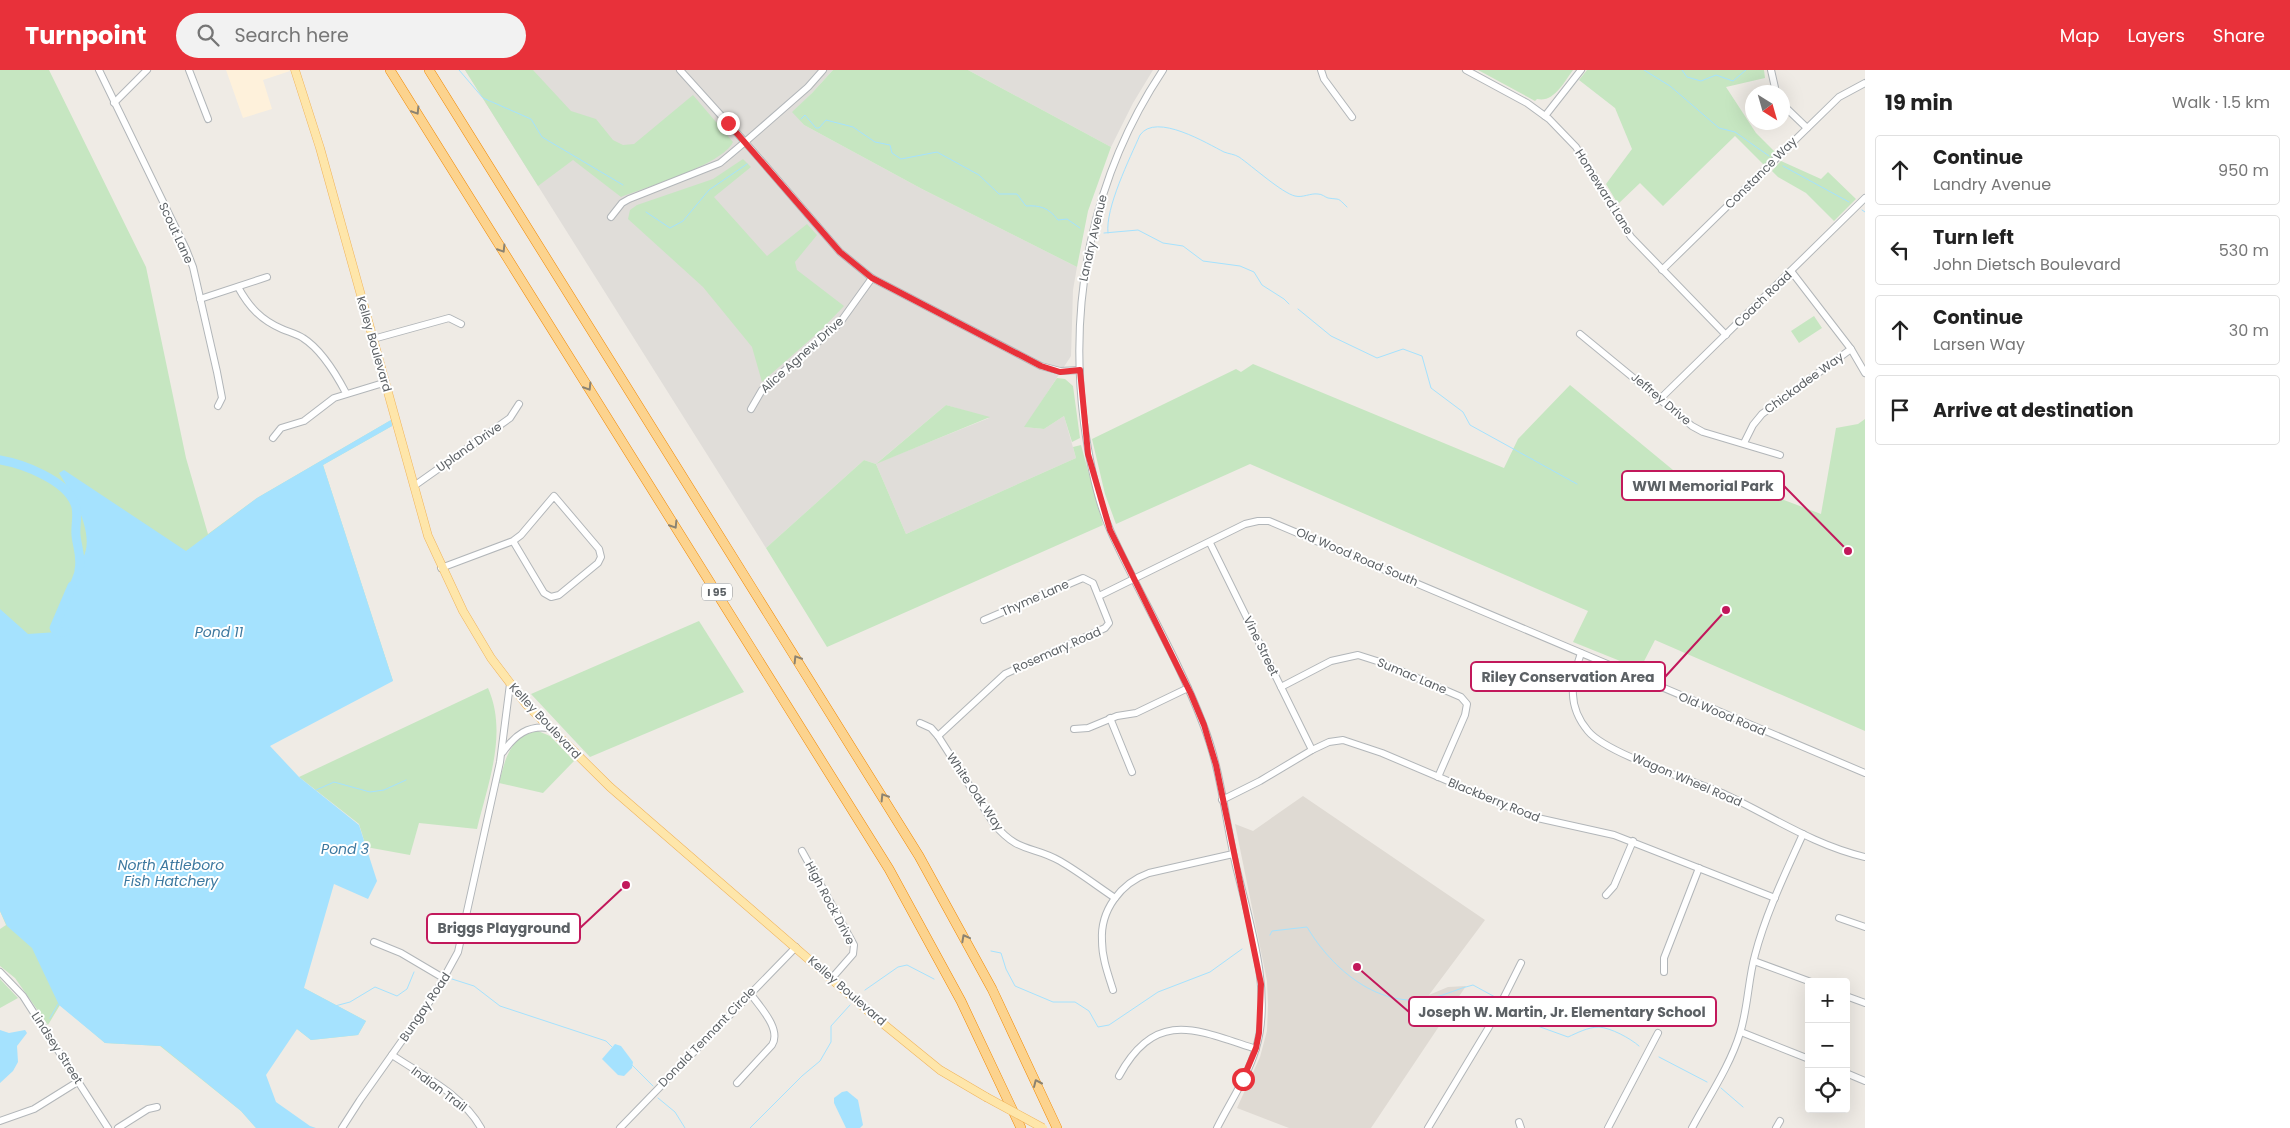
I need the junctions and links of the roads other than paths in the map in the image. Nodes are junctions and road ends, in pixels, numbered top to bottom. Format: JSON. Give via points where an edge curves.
{"nodes":[{"id":1,"x":99,"y":70,"type":"edge"},
{"id":2,"x":146,"y":70,"type":"edge"},
{"id":3,"x":189,"y":70,"type":"edge"},
{"id":4,"x":295,"y":70,"type":"edge"},
{"id":5,"x":390,"y":70,"type":"edge"},
{"id":6,"x":429,"y":70,"type":"edge"},
{"id":7,"x":680,"y":70,"type":"edge"},
{"id":8,"x":823,"y":70,"type":"edge"},
{"id":9,"x":1163,"y":70,"type":"edge"},
{"id":10,"x":1321,"y":70,"type":"edge"},
{"id":11,"x":1466,"y":70,"type":"edge"},
{"id":12,"x":1581,"y":70,"type":"edge"},
{"id":13,"x":1771,"y":70,"type":"edge"},
{"id":14,"x":1865,"y":83,"type":"edge"},
{"id":15,"x":1774,"y":85,"type":"edge"},
{"id":16,"x":114,"y":103,"type":"junction"},
{"id":17,"x":1790,"y":112,"type":"edge"},
{"id":18,"x":1545,"y":116,"type":"junction"},
{"id":19,"x":1352,"y":117,"type":"dead end"},
{"id":20,"x":208,"y":119,"type":"dead end"},
{"id":21,"x":1807,"y":128,"type":"junction"},
{"id":22,"x":745,"y":142,"type":"junction"},
{"id":23,"x":1865,"y":198,"type":"edge"},
{"id":24,"x":611,"y":217,"type":"dead end"},
{"id":25,"x":1662,"y":270,"type":"junction"},
{"id":26,"x":1792,"y":271,"type":"junction"},
{"id":27,"x":267,"y":276,"type":"dead end"},
{"id":28,"x":872,"y":278,"type":"junction"},
{"id":29,"x":238,"y":287,"type":"junction"},
{"id":30,"x":200,"y":299,"type":"junction"},
{"id":31,"x":461,"y":324,"type":"dead end"},
{"id":32,"x":1580,"y":334,"type":"dead end"},
{"id":33,"x":1726,"y":335,"type":"junction"},
{"id":34,"x":373,"y":339,"type":"junction"},
{"id":35,"x":1850,"y":349,"type":"junction"},
{"id":36,"x":1080,"y":370,"type":"junction"},
{"id":37,"x":1865,"y":373,"type":"edge"},
{"id":38,"x":386,"y":387,"type":"junction"},
{"id":39,"x":346,"y":393,"type":"junction"},
{"id":40,"x":1661,"y":398,"type":"junction"},
{"id":41,"x":519,"y":404,"type":"dead end"},
{"id":42,"x":218,"y":406,"type":"dead end"},
{"id":43,"x":751,"y":409,"type":"dead end"},
{"id":44,"x":273,"y":438,"type":"dead end"},
{"id":45,"x":1744,"y":443,"type":"junction"},
{"id":46,"x":1780,"y":455,"type":"dead end"},
{"id":47,"x":414,"y":486,"type":"junction"},
{"id":48,"x":513,"y":541,"type":"junction"},
{"id":49,"x":1210,"y":543,"type":"junction"},
{"id":50,"x":441,"y":568,"type":"junction"},
{"id":51,"x":1134,"y":579,"type":"junction"},
{"id":52,"x":1099,"y":596,"type":"junction"},
{"id":53,"x":984,"y":620,"type":"dead end"},
{"id":54,"x":1581,"y":653,"type":"junction"},
{"id":55,"x":510,"y":684,"type":"junction"},
{"id":56,"x":1281,"y":686,"type":"junction"},
{"id":57,"x":1188,"y":688,"type":"junction"},
{"id":58,"x":1110,"y":718,"type":"junction"},
{"id":59,"x":920,"y":723,"type":"dead end"},
{"id":60,"x":549,"y":728,"type":"junction"},
{"id":61,"x":1074,"y":730,"type":"dead end"},
{"id":62,"x":938,"y":736,"type":"junction"},
{"id":63,"x":1312,"y":750,"type":"junction"},
{"id":64,"x":502,"y":754,"type":"junction"},
{"id":65,"x":1132,"y":772,"type":"dead end"},
{"id":66,"x":1865,"y":773,"type":"edge"},
{"id":67,"x":1438,"y":777,"type":"junction"},
{"id":68,"x":1222,"y":800,"type":"junction"},
{"id":69,"x":1803,"y":834,"type":"junction"},
{"id":70,"x":1633,"y":841,"type":"junction"},
{"id":71,"x":802,"y":851,"type":"dead end"},
{"id":72,"x":1234,"y":854,"type":"junction"},
{"id":73,"x":1865,"y":857,"type":"edge"},
{"id":74,"x":1699,"y":868,"type":"junction"},
{"id":75,"x":1606,"y":895,"type":"dead end"},
{"id":76,"x":1115,"y":898,"type":"junction"},
{"id":77,"x":1775,"y":898,"type":"junction"},
{"id":78,"x":1840,"y":918,"type":"dead end"},
{"id":79,"x":1865,"y":927,"type":"edge"},
{"id":80,"x":374,"y":942,"type":"dead end"},
{"id":81,"x":796,"y":947,"type":"junction"},
{"id":82,"x":1754,"y":960,"type":"junction"},
{"id":83,"x":1521,"y":963,"type":"dead end"},
{"id":84,"x":0,"y":972,"type":"edge"},
{"id":85,"x":1664,"y":972,"type":"dead end"},
{"id":86,"x":832,"y":978,"type":"junction"},
{"id":87,"x":445,"y":979,"type":"junction"},
{"id":88,"x":1805,"y":980,"type":"edge"},
{"id":89,"x":1113,"y":990,"type":"dead end"},
{"id":90,"x":750,"y":993,"type":"junction"},
{"id":91,"x":1850,"y":997,"type":"edge"},
{"id":92,"x":1865,"y":1003,"type":"edge"},
{"id":93,"x":1741,"y":1032,"type":"junction"},
{"id":94,"x":1658,"y":1033,"type":"dead end"},
{"id":95,"x":1256,"y":1048,"type":"junction"},
{"id":96,"x":392,"y":1055,"type":"junction"},
{"id":97,"x":1805,"y":1057,"type":"edge"},
{"id":98,"x":1850,"y":1075,"type":"edge"},
{"id":99,"x":1119,"y":1076,"type":"dead end"},
{"id":100,"x":78,"y":1080,"type":"junction"},
{"id":101,"x":1865,"y":1081,"type":"edge"},
{"id":102,"x":737,"y":1083,"type":"dead end"},
{"id":103,"x":157,"y":1108,"type":"dead end"},
{"id":104,"x":0,"y":1121,"type":"edge"},
{"id":105,"x":1780,"y":1121,"type":"dead end"},
{"id":106,"x":108,"y":1128,"type":"edge"},
{"id":107,"x":118,"y":1128,"type":"edge"},
{"id":108,"x":342,"y":1128,"type":"edge"},
{"id":109,"x":481,"y":1128,"type":"edge"},
{"id":110,"x":620,"y":1128,"type":"edge"},
{"id":111,"x":1021,"y":1128,"type":"edge"},
{"id":112,"x":1043,"y":1128,"type":"edge"},
{"id":113,"x":1057,"y":1128,"type":"edge"},
{"id":114,"x":1216,"y":1128,"type":"edge"},
{"id":115,"x":1428,"y":1128,"type":"edge"},
{"id":116,"x":1608,"y":1128,"type":"edge"},
{"id":117,"x":1692,"y":1128,"type":"edge"},
{"id":118,"x":1776,"y":1128,"type":"edge"}],
"edges":[{"from":1,"to":16,"type":"street","name":"Scout Lane"},
{"from":2,"to":16,"type":"street"},
{"from":3,"to":20,"type":"street"},
{"from":4,"to":34,"type":"main road","name":"Kelley Boulevard"},
{"from":5,"to":111,"type":"highway","number":"I 95","one_way":true,"via":[[888,869],[953,985]]},
{"from":113,"to":6,"type":"highway","number":"I 95","one_way":true,"via":[[992,989],[915,848]]},
{"from":7,"to":22,"type":"street"},
{"from":8,"to":22,"type":"street"},
{"from":9,"to":36,"type":"street","name":"Landry Avenue","via":[[1127,134],[1099,204],[1082,287]]},
{"from":10,"to":19,"type":"street"},
{"from":11,"to":18,"type":"street","name":"Homeward Lane"},
{"from":12,"to":18,"type":"street"},
{"from":13,"to":15,"type":"street"},
{"from":14,"to":21,"type":"street","name":"Constance Way","via":[[1839,97]]},
{"from":16,"to":30,"type":"street","name":"Scout Lane","via":[[186,248]]},
{"from":17,"to":21,"type":"street"},
{"from":18,"to":25,"type":"street","name":"Homeward Lane","via":[[1576,147],[1631,237]]},
{"from":21,"to":25,"type":"street","name":"Constance Way"},
{"from":22,"to":24,"type":"street","via":[[720,163],[629,199]]},
{"from":22,"to":28,"type":"street","via":[[840,252]]},
{"from":23,"to":26,"type":"street","name":"Coach Road"},
{"from":25,"to":33,"type":"street","name":"Homeward Lane"},
{"from":26,"to":33,"type":"street","name":"Coach Road"},
{"from":26,"to":35,"type":"street"},
{"from":27,"to":29,"type":"street"},
{"from":28,"to":36,"type":"street","via":[[1041,366],[1060,372]]},
{"from":28,"to":43,"type":"street","name":"Alice Agnew Drive","via":[[839,324],[762,390]]},
{"from":29,"to":30,"type":"street"},
{"from":29,"to":39,"type":"street","via":[[259,317],[303,338],[316,348]]},
{"from":30,"to":42,"type":"street","name":"Scout Lane","via":[[222,398]]},
{"from":31,"to":34,"type":"street","via":[[449,318]]},
{"from":32,"to":40,"type":"street","name":"Jeffrey Drive"},
{"from":33,"to":40,"type":"street","name":"Coach Road"},
{"from":34,"to":38,"type":"main road","name":"Kelley Boulevard"},
{"from":35,"to":37,"type":"street"},
{"from":35,"to":45,"type":"street","name":"Chickadee Way","via":[[1762,414]]},
{"from":36,"to":51,"type":"street","name":"Landry Avenue","via":[[1090,463],[1110,530]]},
{"from":38,"to":39,"type":"street","via":[[380,384]]},
{"from":38,"to":47,"type":"main road","name":"Kelley Boulevard"},
{"from":39,"to":44,"type":"street","via":[[304,421],[281,428]]},
{"from":40,"to":45,"type":"street","name":"Jeffrey Drive","via":[[1698,429]]},
{"from":41,"to":47,"type":"street","name":"Upland Drive","via":[[510,418]]},
{"from":45,"to":46,"type":"street","name":"Jeffrey Drive"},
{"from":47,"to":50,"type":"main road","name":"Kelley Boulevard"},
{"from":48,"to":48,"type":"street","via":[[554,496],[599,549],[601,557],[559,595],[551,597],[544,593]]},
{"from":48,"to":50,"type":"street"},
{"from":49,"to":51,"type":"street","name":"Old Wood Road South"},
{"from":49,"to":54,"type":"street","name":"Old Wood Road South","via":[[1245,524],[1269,521]]},
{"from":49,"to":56,"type":"street","name":"Vine Street"},
{"from":50,"to":55,"type":"main road","name":"Kelley Boulevard","via":[[476,636]]},
{"from":51,"to":52,"type":"street","name":"Old Wood Road South"},
{"from":51,"to":57,"type":"street","name":"Landry Avenue"},
{"from":52,"to":53,"type":"street","name":"Thyme Lane","via":[[1093,583],[1087,578],[1079,578]]},
{"from":52,"to":62,"type":"street","name":"Rosemary Road","via":[[1108,625],[1006,674]]},
{"from":54,"to":66,"type":"street","name":"Old Wood Road"},
{"from":54,"to":69,"type":"street","name":"Wagon Wheel Road","via":[[1572,681],[1572,698],[1577,714],[1595,739],[1723,793]]},
{"from":55,"to":60,"type":"main road","name":"Kelley Boulevard"},
{"from":55,"to":64,"type":"street","name":"Bungay Road"},
{"from":56,"to":63,"type":"street","name":"Vine Street"},
{"from":56,"to":67,"type":"street","name":"Sumac Lane","via":[[1332,661],[1358,655],[1461,696],[1467,704],[1465,715]]},
{"from":57,"to":58,"type":"street","via":[[1136,713]]},
{"from":57,"to":68,"type":"street","name":"Landry Avenue","via":[[1210,744]]},
{"from":58,"to":61,"type":"street","via":[[1088,728]]},
{"from":58,"to":65,"type":"street"},
{"from":59,"to":62,"type":"street","name":"White Oak Way"},
{"from":60,"to":64,"type":"street","name":"Bungay Road","via":[[526,730],[512,740]]},
{"from":60,"to":81,"type":"main road","name":"Kelley Boulevard","via":[[610,788]]},
{"from":62,"to":76,"type":"street","name":"White Oak Way","via":[[994,824],[1006,836],[1021,848],[1061,862]]},
{"from":63,"to":67,"type":"street","name":"Blackberry Road","via":[[1329,742],[1355,742]]},
{"from":63,"to":68,"type":"street","name":"Blackberry Road"},
{"from":64,"to":87,"type":"street","name":"Bungay Road","via":[[464,933]]},
{"from":67,"to":70,"type":"street","name":"Blackberry Road","via":[[1533,817]]},
{"from":68,"to":72,"type":"street","name":"Landry Avenue"},
{"from":69,"to":73,"type":"street","name":"Wagon Wheel Road"},
{"from":69,"to":77,"type":"street"},
{"from":70,"to":74,"type":"street","name":"Blackberry Road"},
{"from":70,"to":75,"type":"street","via":[[1614,886]]},
{"from":71,"to":86,"type":"street","name":"High Rock Drive","via":[[854,946],[853,954]]},
{"from":72,"to":76,"type":"street","via":[[1149,872],[1127,885]]},
{"from":72,"to":95,"type":"street","name":"Landry Avenue","via":[[1261,984],[1262,1005]]},
{"from":74,"to":77,"type":"street","name":"Blackberry Road"},
{"from":74,"to":85,"type":"street","via":[[1664,958]]},
{"from":76,"to":89,"type":"street","via":[[1106,915],[1101,939]]},
{"from":77,"to":82,"type":"street"},
{"from":78,"to":79,"type":"street"},
{"from":80,"to":87,"type":"street","via":[[401,953]]},
{"from":81,"to":86,"type":"main road","name":"Kelley Boulevard"},
{"from":81,"to":90,"type":"street","name":"Donald Tennant Circle"},
{"from":82,"to":88,"type":"street"},
{"from":82,"to":93,"type":"street"},
{"from":83,"to":115,"type":"street","via":[[1486,1032]]},
{"from":84,"to":100,"type":"street","name":"Lindsey Street","via":[[23,996]]},
{"from":86,"to":112,"type":"main road","name":"Kelley Boulevard","bridge":true,"via":[[940,1070]]},
{"from":87,"to":96,"type":"street","name":"Bungay Road"},
{"from":90,"to":102,"type":"street","via":[[773,1027],[775,1038]]},
{"from":90,"to":110,"type":"street","name":"Donald Tennant Circle"},
{"from":91,"to":92,"type":"street"},
{"from":93,"to":97,"type":"street"},
{"from":93,"to":117,"type":"street"},
{"from":94,"to":116,"type":"street"},
{"from":95,"to":99,"type":"street","via":[[1210,1033],[1176,1030],[1140,1046]]},
{"from":95,"to":114,"type":"street","name":"Landry Avenue"},
{"from":96,"to":108,"type":"street","name":"Bungay Road"},
{"from":96,"to":109,"type":"street","name":"Indian Trail","via":[[447,1092]]},
{"from":98,"to":101,"type":"street"},
{"from":100,"to":104,"type":"street","via":[[34,1109]]},
{"from":100,"to":106,"type":"street","name":"Lindsey Street"},
{"from":103,"to":107,"type":"street","via":[[148,1109]]},
{"from":105,"to":118,"type":"street"}]}
